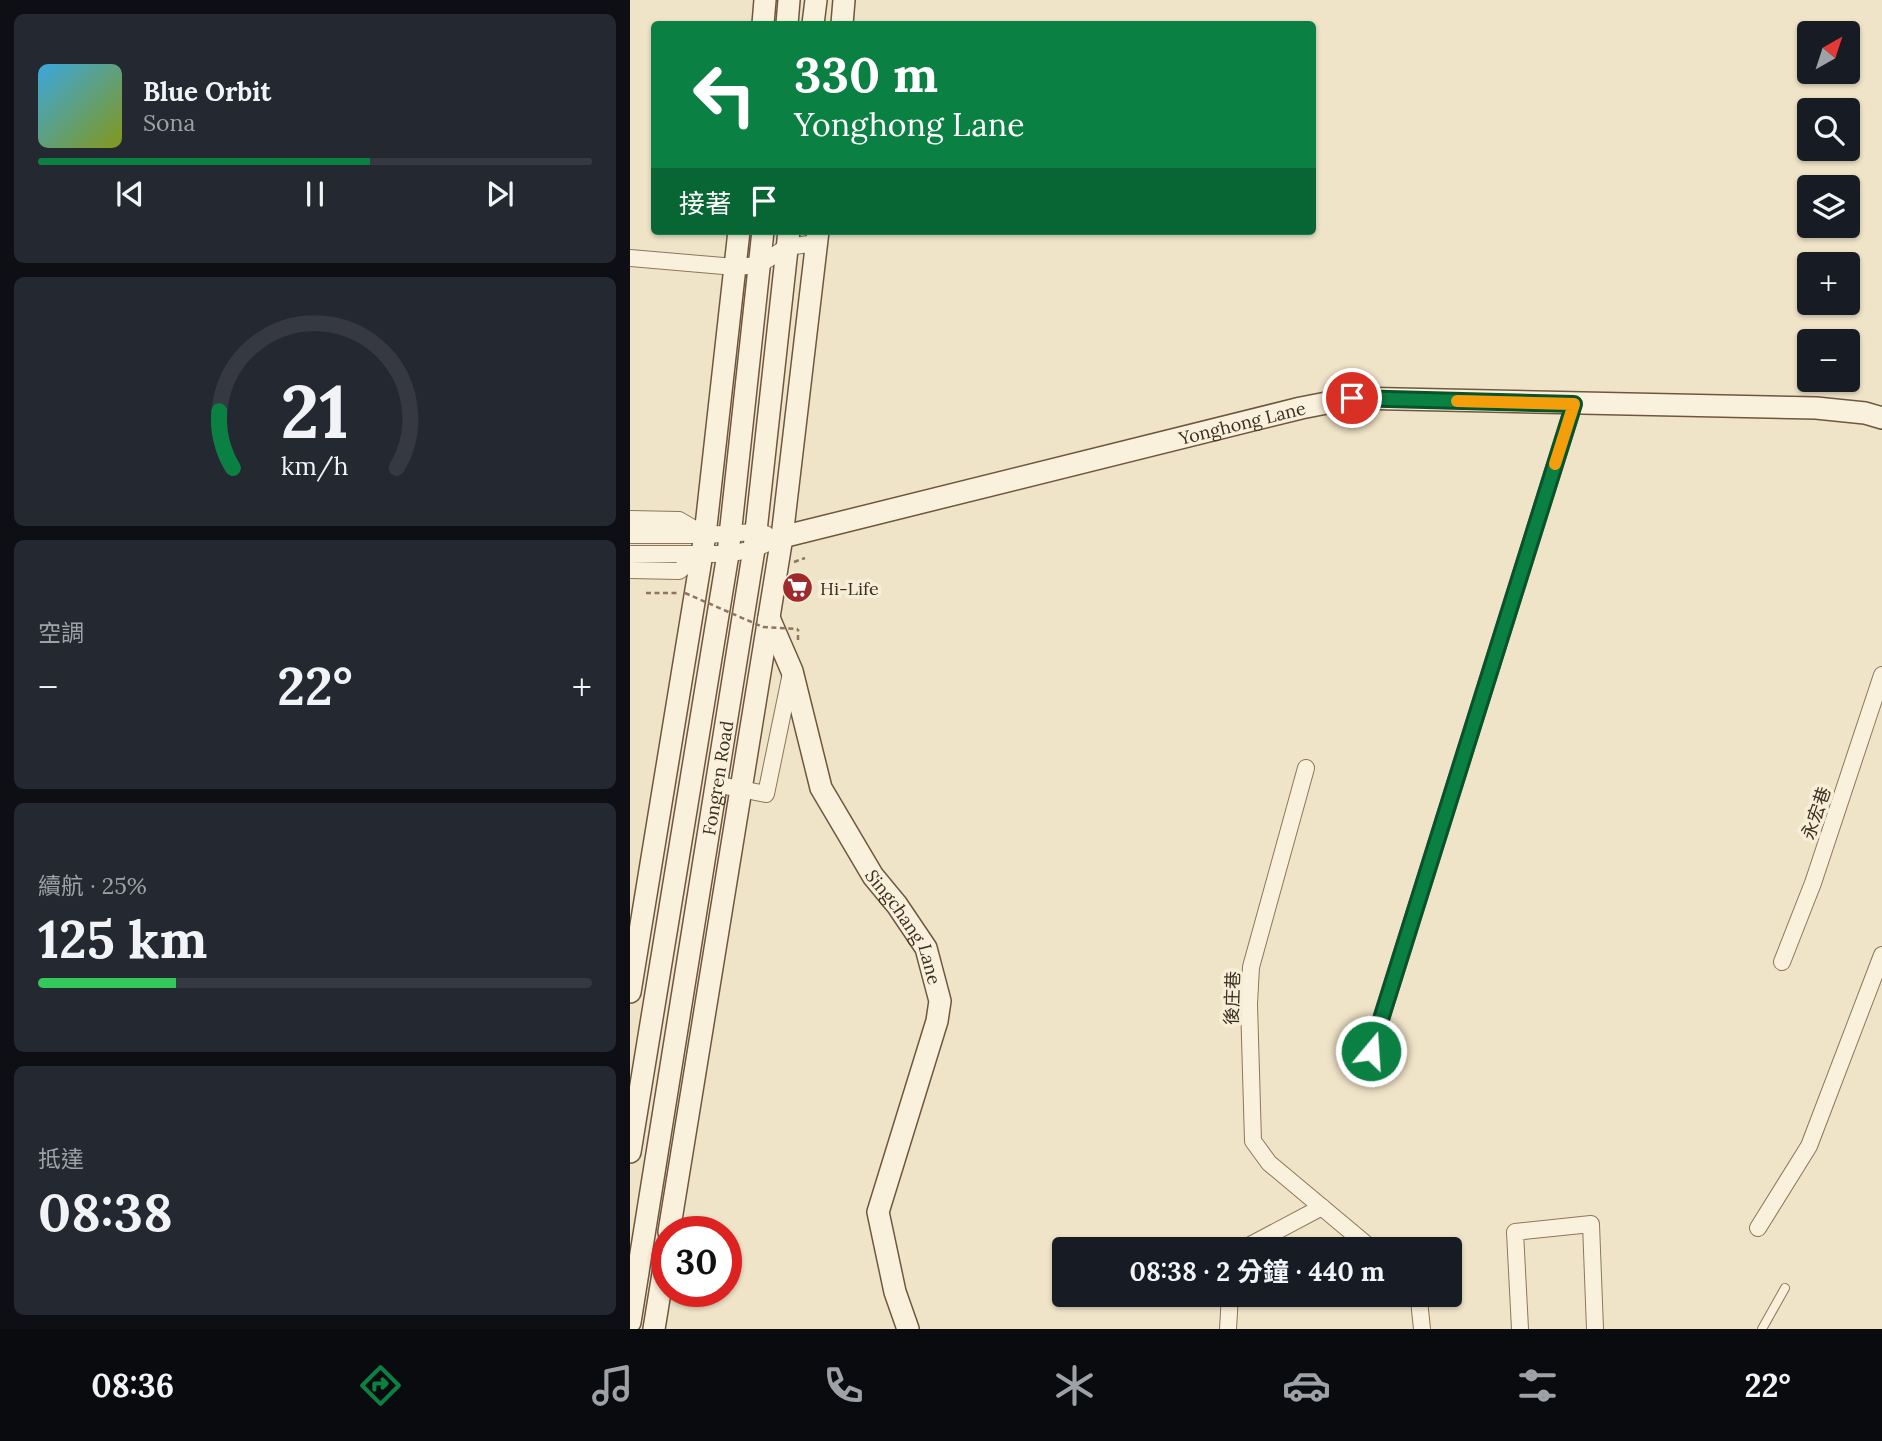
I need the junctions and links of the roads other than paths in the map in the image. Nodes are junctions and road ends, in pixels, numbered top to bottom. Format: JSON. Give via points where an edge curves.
{"nodes":[{"id":1,"x":765,"y":0,"type":"edge"},
{"id":2,"x":789,"y":0,"type":"edge"},
{"id":3,"x":816,"y":0,"type":"edge"},
{"id":4,"x":844,"y":0,"type":"edge"},
{"id":5,"x":762,"y":21,"type":"edge"},
{"id":6,"x":787,"y":21,"type":"edge"},
{"id":7,"x":813,"y":21,"type":"edge"},
{"id":8,"x":842,"y":21,"type":"edge"},
{"id":9,"x":739,"y":235,"type":"edge"},
{"id":10,"x":763,"y":235,"type":"edge"},
{"id":11,"x":817,"y":237,"type":"edge"},
{"id":12,"x":788,"y":239,"type":"edge"},
{"id":13,"x":630,"y":258,"type":"edge"},
{"id":14,"x":760,"y":265,"type":"junction"},
{"id":15,"x":735,"y":267,"type":"junction"},
{"id":16,"x":1574,"y":404,"type":"junction"},
{"id":17,"x":1882,"y":418,"type":"edge"},
{"id":18,"x":630,"y":519,"type":"edge"},
{"id":19,"x":730,"y":532,"type":"junction"},
{"id":20,"x":630,"y":535,"type":"edge"},
{"id":21,"x":782,"y":537,"type":"junction"},
{"id":22,"x":755,"y":540,"type":"junction"},
{"id":23,"x":703,"y":544,"type":"junction"},
{"id":24,"x":630,"y":554,"type":"edge"},
{"id":25,"x":728,"y":554,"type":"junction"},
{"id":26,"x":630,"y":570,"type":"edge"},
{"id":27,"x":769,"y":618,"type":"junction"},
{"id":28,"x":792,"y":671,"type":"junction"},
{"id":29,"x":1882,"y":675,"type":"edge"},
{"id":30,"x":1306,"y":768,"type":"dead end"},
{"id":31,"x":715,"y":785,"type":"junction"},
{"id":32,"x":741,"y":790,"type":"junction"},
{"id":33,"x":1882,"y":955,"type":"edge"},
{"id":34,"x":1782,"y":962,"type":"dead end"},
{"id":35,"x":630,"y":992,"type":"edge"},
{"id":36,"x":1371,"y":1051,"type":"dead end"},
{"id":37,"x":630,"y":1152,"type":"edge"},
{"id":38,"x":1322,"y":1207,"type":"junction"},
{"id":39,"x":672,"y":1216,"type":"edge"},
{"id":40,"x":1758,"y":1228,"type":"dead end"},
{"id":41,"x":1265,"y":1237,"type":"edge"},
{"id":42,"x":1358,"y":1237,"type":"edge"},
{"id":43,"x":1785,"y":1288,"type":"dead end"},
{"id":44,"x":658,"y":1307,"type":"edge"},
{"id":45,"x":1229,"y":1307,"type":"edge"},
{"id":46,"x":1420,"y":1307,"type":"edge"},
{"id":47,"x":630,"y":1322,"type":"edge"},
{"id":48,"x":654,"y":1329,"type":"edge"},
{"id":49,"x":908,"y":1329,"type":"edge"},
{"id":50,"x":1228,"y":1329,"type":"edge"},
{"id":51,"x":1422,"y":1329,"type":"edge"},
{"id":52,"x":1520,"y":1329,"type":"edge"},
{"id":53,"x":1595,"y":1329,"type":"edge"},
{"id":54,"x":1762,"y":1329,"type":"edge"}],
"edges":[{"from":1,"to":5,"type":"main road"},
{"from":2,"to":6,"type":"main road"},
{"from":3,"to":7,"type":"main road"},
{"from":4,"to":8,"type":"main road"},
{"from":9,"to":15,"type":"main road"},
{"from":10,"to":14,"type":"main road","name":"Fongren Road"},
{"from":11,"to":12,"type":"street"},
{"from":11,"to":21,"type":"main road","name":"Fongren Road"},
{"from":12,"to":14,"type":"street"},
{"from":12,"to":22,"type":"main road","name":"Fongren Road"},
{"from":13,"to":15,"type":"street"},
{"from":14,"to":15,"type":"street"},
{"from":14,"to":19,"type":"main road","name":"Fongren Road"},
{"from":15,"to":23,"type":"main road"},
{"from":16,"to":17,"type":"main road","name":"Yonghong Lane","via":[[1816,408]]},
{"from":16,"to":21,"type":"main road","name":"Yonghong Lane","via":[[1352,398]]},
{"from":16,"to":36,"type":"street"},
{"from":18,"to":23,"type":"street","via":[[679,520]]},
{"from":19,"to":22,"type":"street"},
{"from":19,"to":23,"type":"street"},
{"from":19,"to":25,"type":"main road","name":"Fongren Road"},
{"from":20,"to":23,"type":"street"},
{"from":21,"to":22,"type":"street"},
{"from":21,"to":27,"type":"main road","name":"Fongren Road"},
{"from":22,"to":25,"type":"street"},
{"from":22,"to":31,"type":"main road","name":"Fongren Road"},
{"from":23,"to":24,"type":"street"},
{"from":23,"to":25,"type":"street"},
{"from":23,"to":26,"type":"street","via":[[679,570]]},
{"from":23,"to":35,"type":"main road"},
{"from":25,"to":37,"type":"main road","name":"Fongren Road"},
{"from":27,"to":28,"type":"main road","name":"Singchang Lane"},
{"from":27,"to":32,"type":"main road","name":"Fongren Road"},
{"from":28,"to":32,"type":"street","via":[[766,794]]},
{"from":28,"to":49,"type":"main road","name":"Singchang Lane","via":[[821,788],[873,876],[926,948],[940,1002],[878,1212]]},
{"from":29,"to":34,"type":"street","name":"永宏巷"},
{"from":30,"to":38,"type":"street","name":"後庄巷","via":[[1251,967],[1253,1141],[1269,1163]]},
{"from":31,"to":32,"type":"street"},
{"from":31,"to":47,"type":"main road","name":"Fongren Road"},
{"from":32,"to":39,"type":"main road","name":"Fongren Road"},
{"from":33,"to":40,"type":"street","via":[[1809,1146]]},
{"from":38,"to":41,"type":"street"},
{"from":38,"to":42,"type":"street","name":"後庄巷"},
{"from":43,"to":54,"type":"lane"},
{"from":44,"to":48,"type":"main road"},
{"from":45,"to":50,"type":"street"},
{"from":46,"to":51,"type":"street"},
{"from":52,"to":53,"type":"street","via":[[1515,1232],[1591,1224]]}]}
